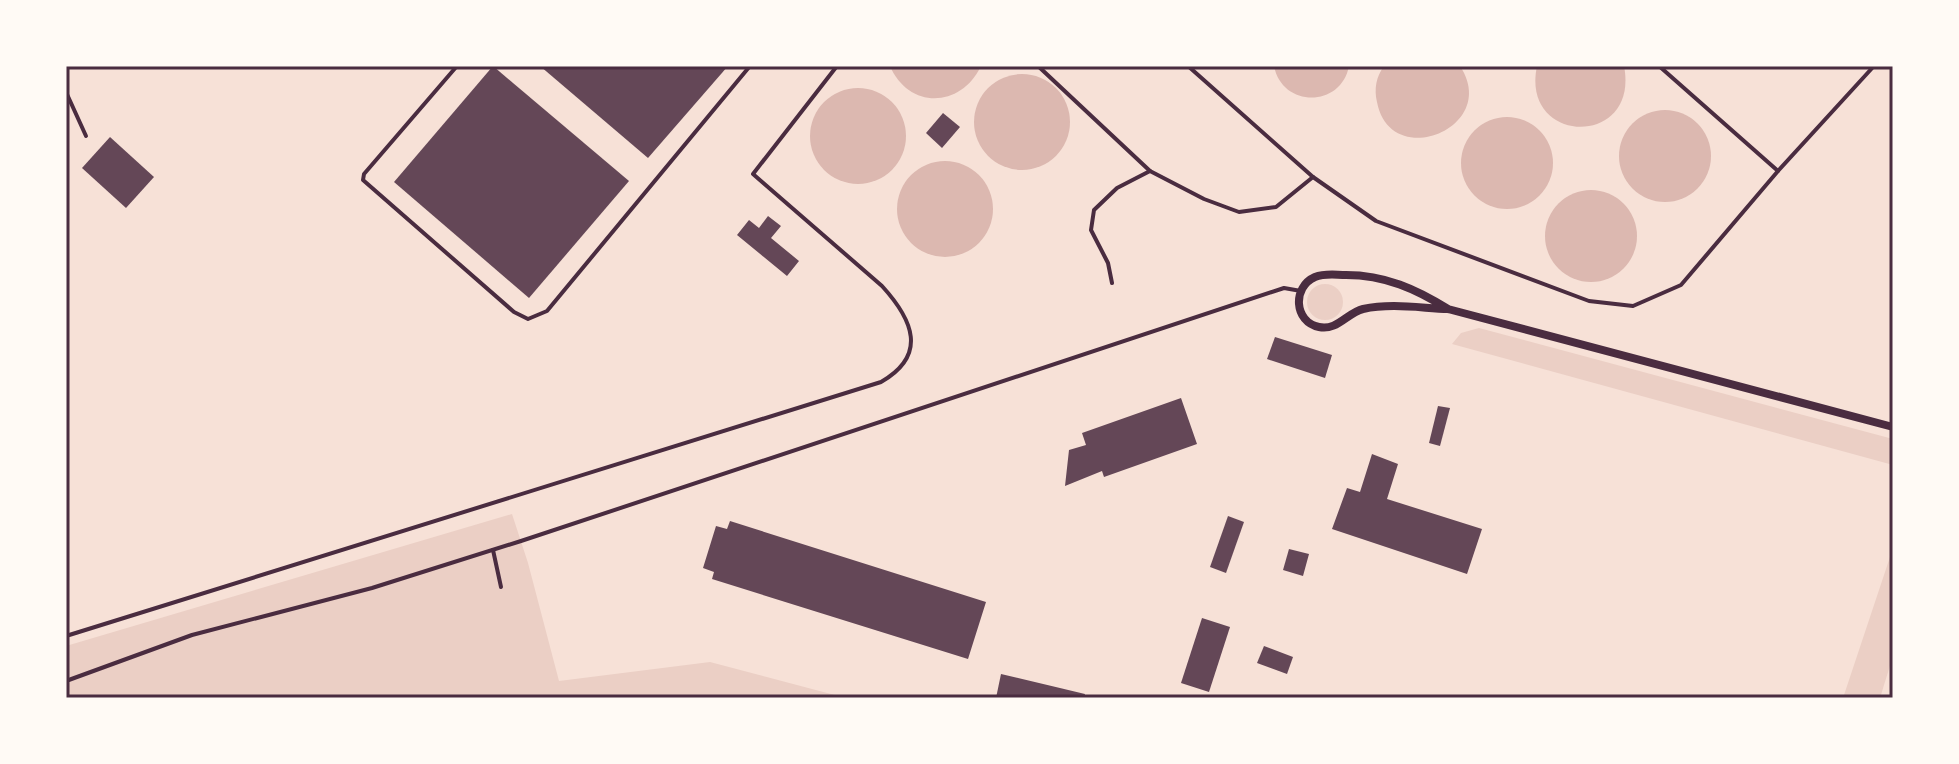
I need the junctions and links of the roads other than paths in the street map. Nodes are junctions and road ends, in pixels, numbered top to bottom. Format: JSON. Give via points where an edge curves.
{"nodes":[{"id":1,"x":457,"y":66,"type":"edge"},
{"id":2,"x":750,"y":66,"type":"edge"},
{"id":3,"x":837,"y":66,"type":"edge"},
{"id":4,"x":1038,"y":66,"type":"edge"},
{"id":5,"x":1188,"y":66,"type":"edge"},
{"id":6,"x":1659,"y":66,"type":"edge"},
{"id":7,"x":1874,"y":66,"type":"edge"},
{"id":8,"x":66,"y":92,"type":"edge"},
{"id":9,"x":86,"y":136,"type":"dead end"},
{"id":10,"x":1150,"y":171,"type":"junction"},
{"id":11,"x":1778,"y":171,"type":"junction"},
{"id":12,"x":1313,"y":177,"type":"junction"},
{"id":13,"x":1112,"y":283,"type":"dead end"},
{"id":14,"x":1301,"y":291,"type":"junction"},
{"id":15,"x":1448,"y":309,"type":"junction"},
{"id":16,"x":1893,"y":427,"type":"edge"},
{"id":17,"x":493,"y":550,"type":"junction"},
{"id":18,"x":501,"y":587,"type":"dead end"},
{"id":19,"x":66,"y":636,"type":"edge"},
{"id":20,"x":66,"y":681,"type":"edge"}],
"edges":[{"from":1,"to":2,"type":"lane","via":[[363,180],[528,319],[547,311]]},
{"from":3,"to":19,"type":"lane","via":[[753,174],[898,304],[911,341],[899,372],[881,382]]},
{"from":4,"to":10,"type":"lane"},
{"from":5,"to":12,"type":"lane"},
{"from":6,"to":11,"type":"lane"},
{"from":7,"to":11,"type":"lane"},
{"from":8,"to":9,"type":"lane"},
{"from":10,"to":12,"type":"lane","via":[[1239,212],[1276,207]]},
{"from":10,"to":13,"type":"lane","via":[[1117,188],[1094,210],[1091,230]]},
{"from":11,"to":12,"type":"lane","via":[[1681,285],[1633,306],[1589,301],[1376,221]]},
{"from":14,"to":15,"type":"street","via":[[1312,279],[1328,274],[1380,278],[1416,289]]},
{"from":14,"to":15,"type":"street","via":[[1302,315],[1324,328],[1359,310],[1383,306]]},
{"from":14,"to":17,"type":"lane","via":[[1284,288]]},
{"from":15,"to":16,"type":"street"},
{"from":17,"to":18,"type":"lane"},
{"from":17,"to":20,"type":"lane","via":[[192,635]]}]}
